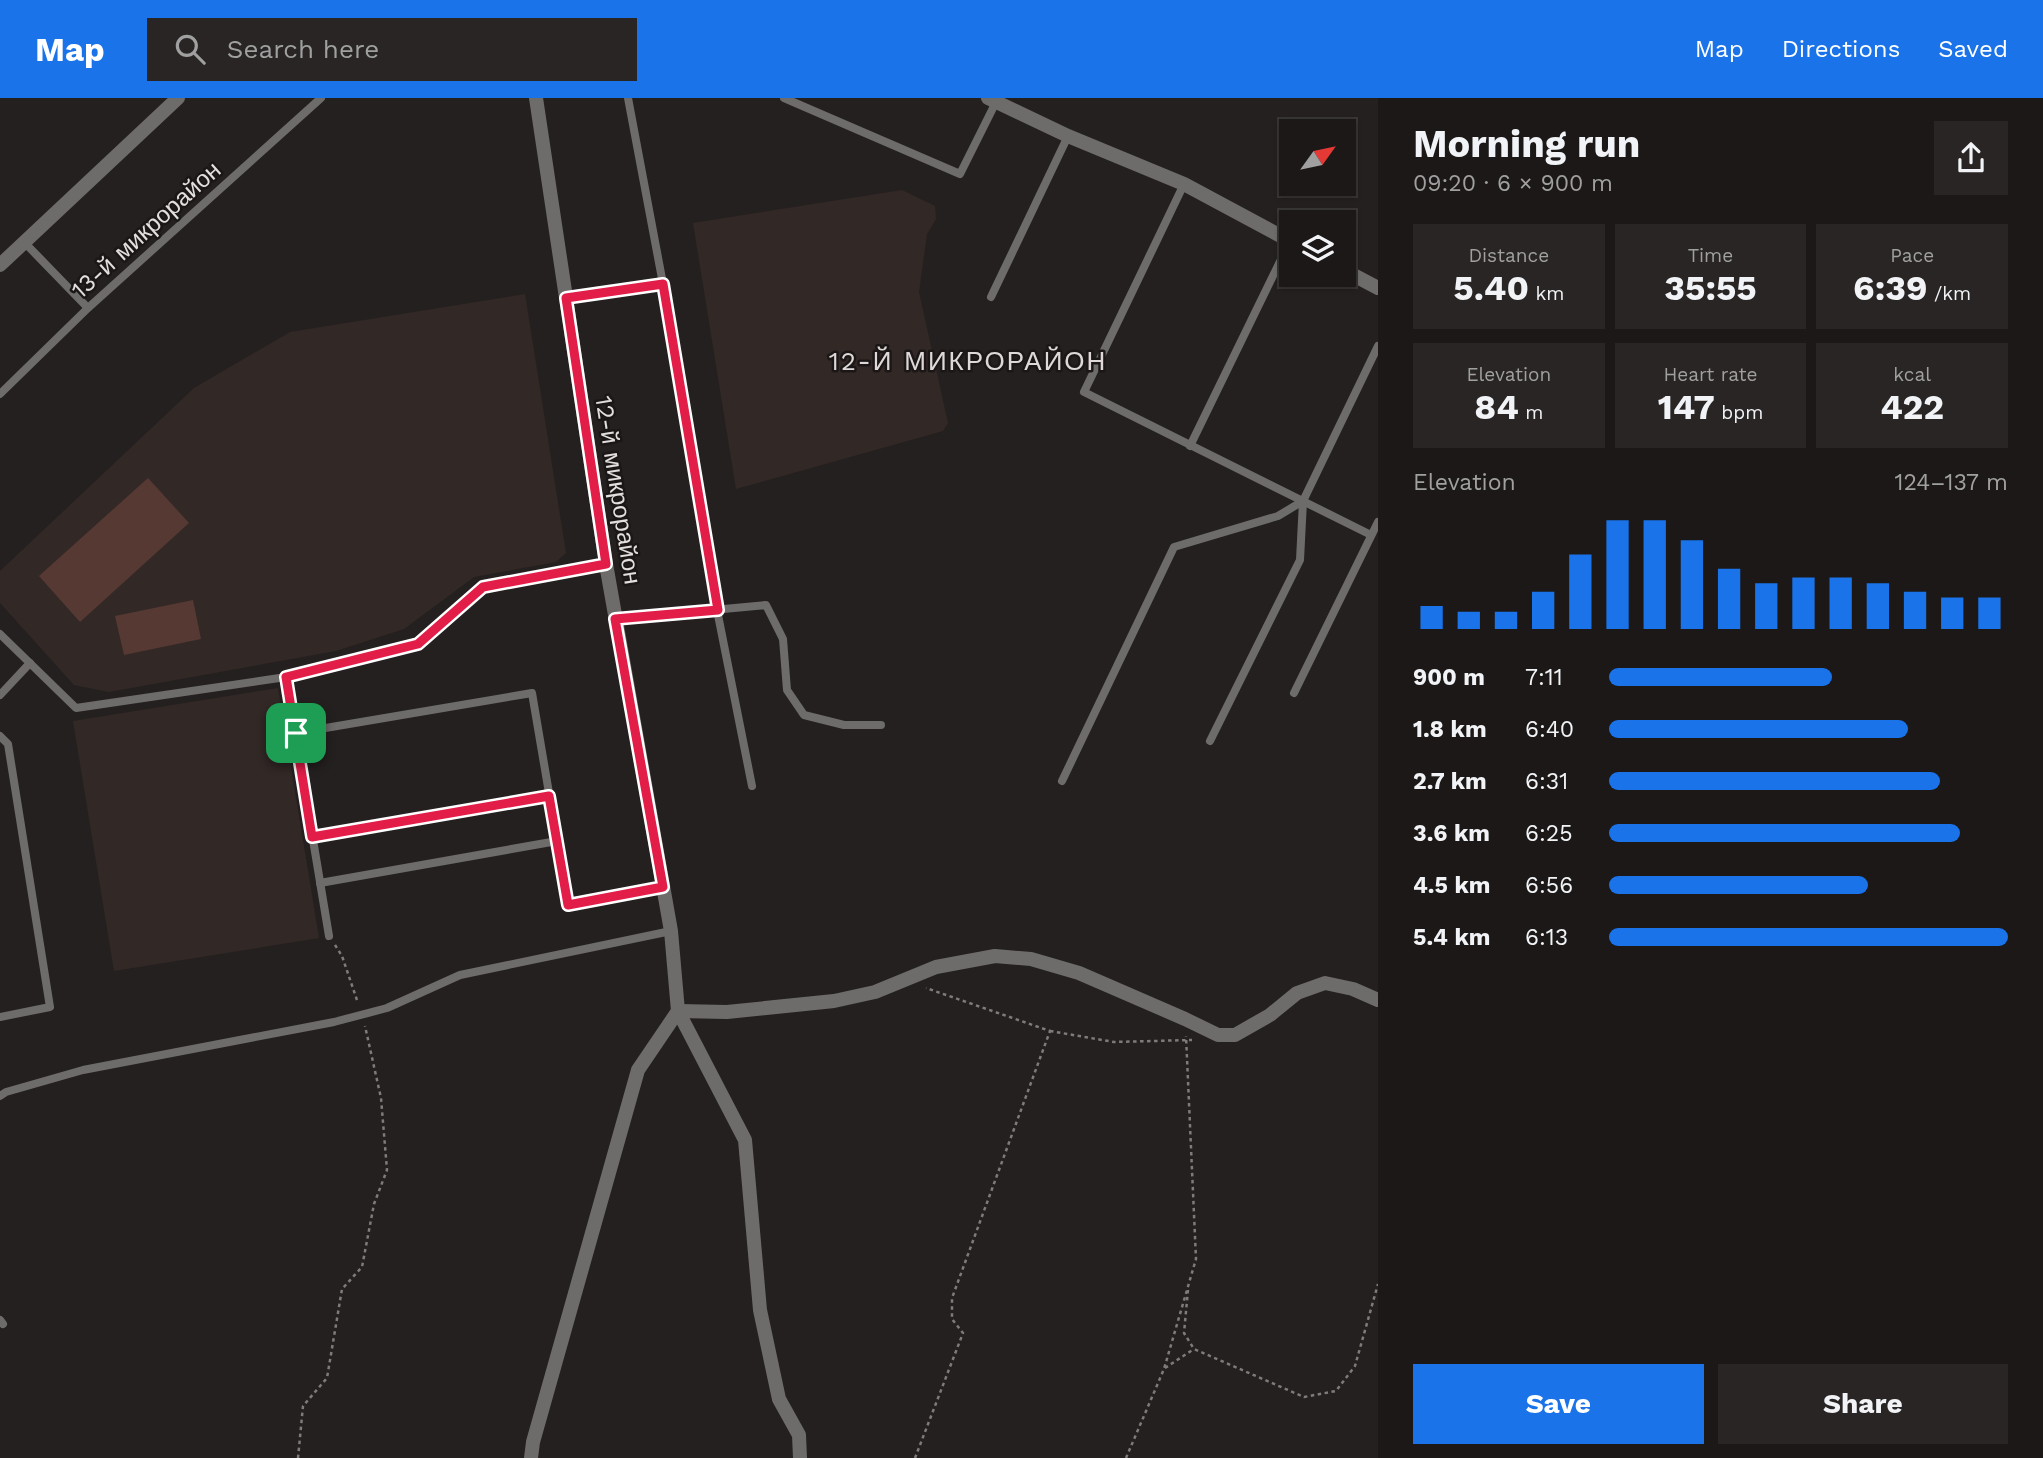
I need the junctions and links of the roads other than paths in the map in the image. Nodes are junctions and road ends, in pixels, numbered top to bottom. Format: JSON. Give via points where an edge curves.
{"nodes":[{"id":1,"x":178,"y":98,"type":"edge"},
{"id":2,"x":321,"y":98,"type":"edge"},
{"id":3,"x":536,"y":98,"type":"edge"},
{"id":4,"x":628,"y":98,"type":"edge"},
{"id":5,"x":784,"y":98,"type":"edge"},
{"id":6,"x":992,"y":100,"type":"edge"},
{"id":7,"x":1068,"y":136,"type":"junction"},
{"id":8,"x":1184,"y":184,"type":"junction"},
{"id":9,"x":1279,"y":235,"type":"edge"},
{"id":10,"x":24,"y":243,"type":"junction"},
{"id":11,"x":0,"y":265,"type":"edge"},
{"id":12,"x":1279,"y":266,"type":"edge"},
{"id":13,"x":1356,"y":276,"type":"edge"},
{"id":14,"x":663,"y":284,"type":"junction"},
{"id":15,"x":1378,"y":288,"type":"edge"},
{"id":16,"x":992,"y":296,"type":"dead end"},
{"id":17,"x":566,"y":298,"type":"junction"},
{"id":18,"x":88,"y":308,"type":"junction"},
{"id":19,"x":1378,"y":346,"type":"edge"},
{"id":20,"x":0,"y":394,"type":"edge"},
{"id":21,"x":1191,"y":446,"type":"junction"},
{"id":22,"x":1303,"y":501,"type":"junction"},
{"id":23,"x":1378,"y":522,"type":"edge"},
{"id":24,"x":1371,"y":535,"type":"junction"},
{"id":25,"x":606,"y":564,"type":"junction"},
{"id":26,"x":718,"y":610,"type":"junction"},
{"id":27,"x":615,"y":619,"type":"junction"},
{"id":28,"x":0,"y":634,"type":"edge"},
{"id":29,"x":30,"y":663,"type":"junction"},
{"id":30,"x":286,"y":677,"type":"junction"},
{"id":31,"x":1294,"y":694,"type":"dead end"},
{"id":32,"x":0,"y":695,"type":"edge"},
{"id":33,"x":881,"y":725,"type":"dead end"},
{"id":34,"x":296,"y":733,"type":"junction"},
{"id":35,"x":0,"y":736,"type":"edge"},
{"id":36,"x":1210,"y":741,"type":"dead end"},
{"id":37,"x":1062,"y":781,"type":"dead end"},
{"id":38,"x":752,"y":786,"type":"dead end"},
{"id":39,"x":549,"y":796,"type":"junction"},
{"id":40,"x":312,"y":837,"type":"junction"},
{"id":41,"x":557,"y":841,"type":"junction"},
{"id":42,"x":320,"y":883,"type":"junction"},
{"id":43,"x":663,"y":887,"type":"junction"},
{"id":44,"x":671,"y":931,"type":"junction"},
{"id":45,"x":329,"y":936,"type":"road end"},
{"id":46,"x":1378,"y":1000,"type":"edge"},
{"id":47,"x":678,"y":1011,"type":"junction"},
{"id":48,"x":0,"y":1017,"type":"edge"},
{"id":49,"x":0,"y":1096,"type":"edge"},
{"id":50,"x":531,"y":1458,"type":"edge"},
{"id":51,"x":800,"y":1458,"type":"edge"}],
"edges":[{"from":1,"to":10,"type":"street"},
{"from":2,"to":18,"type":"lane","name":"13-й микрорайон"},
{"from":3,"to":17,"type":"street","name":"12-й микрорайон"},
{"from":4,"to":14,"type":"lane"},
{"from":5,"to":6,"type":"lane","via":[[960,174]]},
{"from":6,"to":7,"type":"street"},
{"from":7,"to":8,"type":"street"},
{"from":7,"to":16,"type":"lane"},
{"from":8,"to":9,"type":"street"},
{"from":8,"to":21,"type":"lane","via":[[1084,392]]},
{"from":10,"to":11,"type":"street"},
{"from":10,"to":18,"type":"lane"},
{"from":12,"to":21,"type":"lane"},
{"from":13,"to":15,"type":"street"},
{"from":14,"to":17,"type":"lane"},
{"from":14,"to":26,"type":"lane"},
{"from":17,"to":25,"type":"street","name":"12-й микрорайон"},
{"from":18,"to":20,"type":"lane","name":"13-й микрорайон"},
{"from":19,"to":22,"type":"lane"},
{"from":21,"to":22,"type":"lane"},
{"from":22,"to":24,"type":"lane"},
{"from":22,"to":36,"type":"lane","via":[[1300,560]]},
{"from":22,"to":37,"type":"lane","via":[[1278,516],[1174,547]]},
{"from":23,"to":24,"type":"lane"},
{"from":24,"to":31,"type":"lane"},
{"from":25,"to":27,"type":"street","name":"12-й микрорайон"},
{"from":25,"to":30,"type":"lane","via":[[483,587],[418,644]]},
{"from":26,"to":27,"type":"lane"},
{"from":26,"to":33,"type":"lane","via":[[766,605],[783,639],[786,690],[804,715],[844,725]]},
{"from":26,"to":38,"type":"lane"},
{"from":27,"to":43,"type":"street","name":"12-й микрорайон"},
{"from":28,"to":29,"type":"lane"},
{"from":29,"to":30,"type":"lane","via":[[76,708]]},
{"from":29,"to":32,"type":"lane"},
{"from":30,"to":34,"type":"lane"},
{"from":34,"to":39,"type":"lane","via":[[532,693]]},
{"from":34,"to":40,"type":"lane"},
{"from":35,"to":48,"type":"lane","via":[[8,744],[50,1007]]},
{"from":39,"to":40,"type":"lane"},
{"from":39,"to":41,"type":"lane"},
{"from":40,"to":42,"type":"lane"},
{"from":41,"to":42,"type":"lane"},
{"from":41,"to":43,"type":"lane","via":[[568,905]]},
{"from":42,"to":45,"type":"lane"},
{"from":43,"to":44,"type":"street","name":"12-й микрорайон"},
{"from":44,"to":47,"type":"street","name":"12-й микрорайон"},
{"from":44,"to":49,"type":"lane","via":[[460,975],[387,1008],[334,1022],[83,1070]]},
{"from":46,"to":47,"type":"street","via":[[1325,983],[1297,993],[1235,1035],[1218,1035],[1079,973],[1031,959],[995,956],[936,967],[875,992],[834,1001],[727,1012]]},
{"from":47,"to":50,"type":"street","via":[[638,1070]]},
{"from":47,"to":51,"type":"street","via":[[745,1140],[760,1310],[779,1399],[799,1435]]}]}
